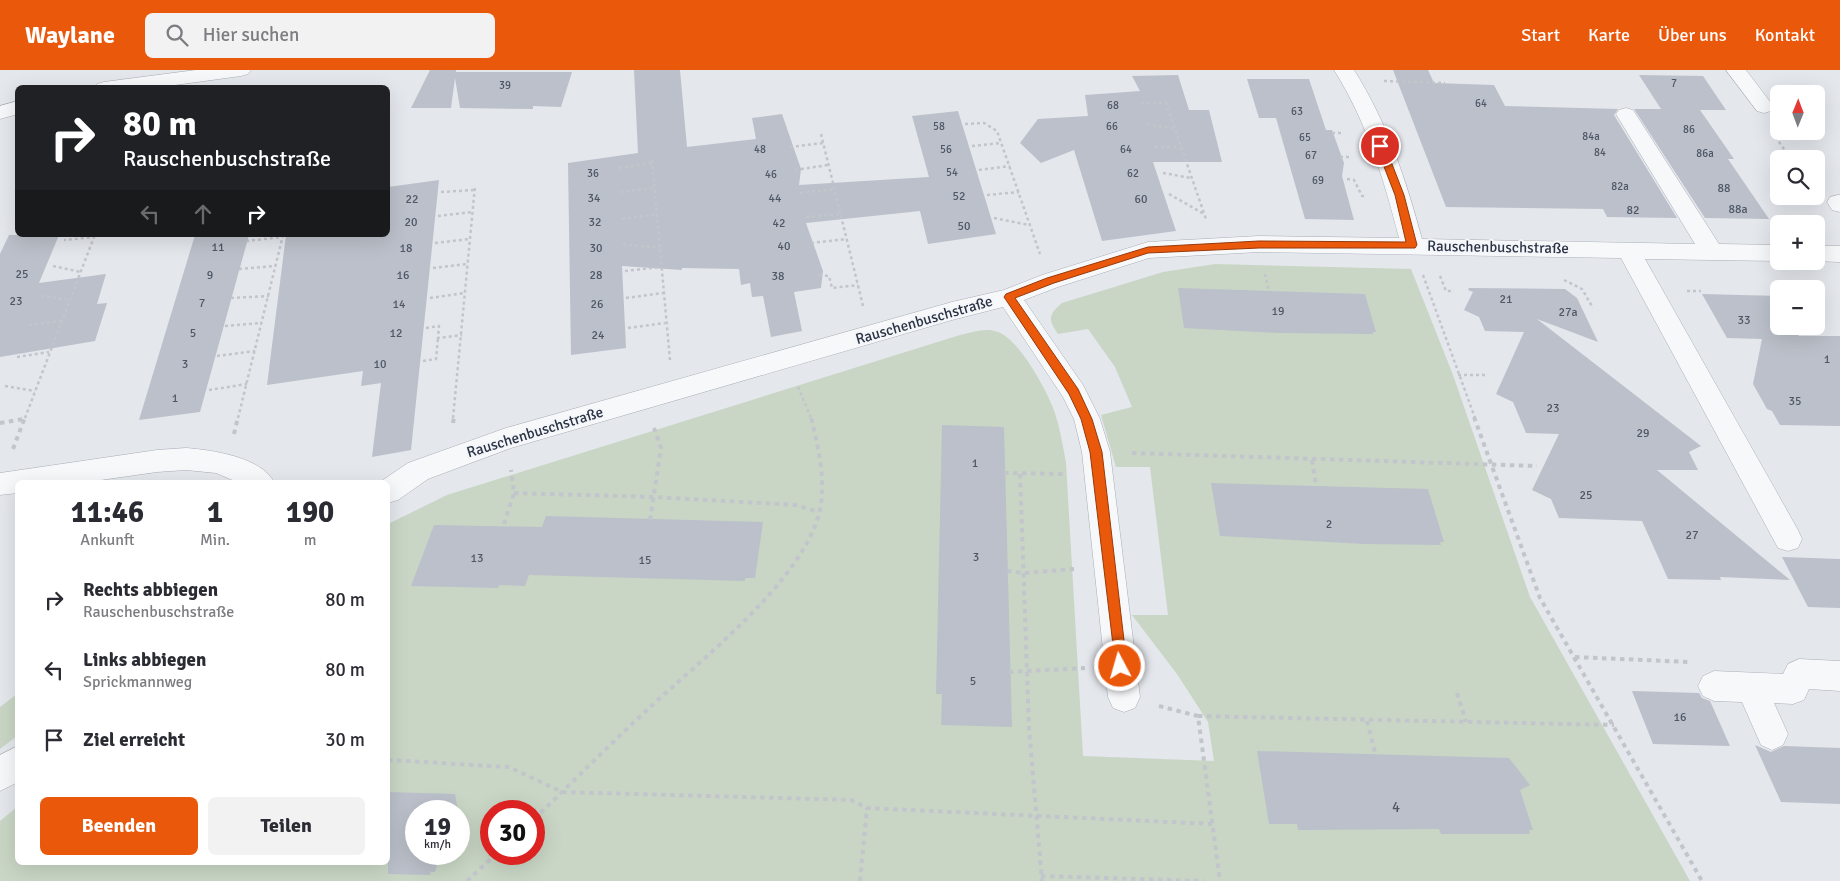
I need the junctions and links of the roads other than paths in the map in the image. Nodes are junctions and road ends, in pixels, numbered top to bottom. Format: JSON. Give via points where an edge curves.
{"nodes":[{"id":1,"x":241,"y":70,"type":"edge"},
{"id":2,"x":1736,"y":70,"type":"edge"},
{"id":3,"x":1347,"y":75,"type":"edge"},
{"id":4,"x":127,"y":85,"type":"edge"},
{"id":5,"x":1764,"y":106,"type":"dead end"},
{"id":6,"x":15,"y":108,"type":"edge"},
{"id":7,"x":0,"y":113,"type":"edge"},
{"id":8,"x":1626,"y":114,"type":"dead end"},
{"id":9,"x":1412,"y":245,"type":"junction"},
{"id":10,"x":1628,"y":249,"type":"junction"},
{"id":11,"x":1711,"y":250,"type":"junction"},
{"id":12,"x":1770,"y":252,"type":"edge"},
{"id":13,"x":1825,"y":254,"type":"edge"},
{"id":14,"x":1840,"y":254,"type":"edge"},
{"id":15,"x":1009,"y":297,"type":"junction"},
{"id":16,"x":27,"y":480,"type":"edge"},
{"id":17,"x":257,"y":480,"type":"edge"},
{"id":18,"x":15,"y":482,"type":"edge"},
{"id":19,"x":0,"y":484,"type":"edge"},
{"id":20,"x":390,"y":491,"type":"edge"},
{"id":21,"x":1788,"y":539,"type":"dead end"},
{"id":22,"x":1840,"y":676,"type":"edge"},
{"id":23,"x":1714,"y":686,"type":"dead end"},
{"id":24,"x":1751,"y":688,"type":"junction"},
{"id":25,"x":1124,"y":697,"type":"road end"},
{"id":26,"x":1772,"y":734,"type":"dead end"},
{"id":27,"x":15,"y":764,"type":"edge"},
{"id":28,"x":0,"y":775,"type":"edge"}],
"edges":[{"from":1,"to":4,"type":"street"},
{"from":2,"to":5,"type":"street"},
{"from":3,"to":9,"type":"street","via":[[1386,158]]},
{"from":6,"to":7,"type":"street"},
{"from":8,"to":11,"type":"street"},
{"from":9,"to":10,"type":"street","name":"Rauschenbuschstraße"},
{"from":9,"to":15,"type":"street","name":"Rauschenbuschstraße","via":[[1214,245],[1148,250]]},
{"from":10,"to":11,"type":"street","name":"Rauschenbuschstraße"},
{"from":10,"to":21,"type":"street"},
{"from":11,"to":12,"type":"street","name":"Rauschenbuschstraße"},
{"from":13,"to":14,"type":"street"},
{"from":15,"to":20,"type":"street","name":"Rauschenbuschstraße","via":[[506,440],[418,472]]},
{"from":15,"to":25,"type":"street","via":[[1074,392],[1087,419],[1097,463]]},
{"from":16,"to":17,"type":"street","via":[[186,459],[216,462]]},
{"from":18,"to":19,"type":"street"},
{"from":22,"to":24,"type":"street","via":[[1799,674],[1792,689]]},
{"from":23,"to":24,"type":"street"},
{"from":24,"to":26,"type":"street"},
{"from":27,"to":28,"type":"street"}]}
